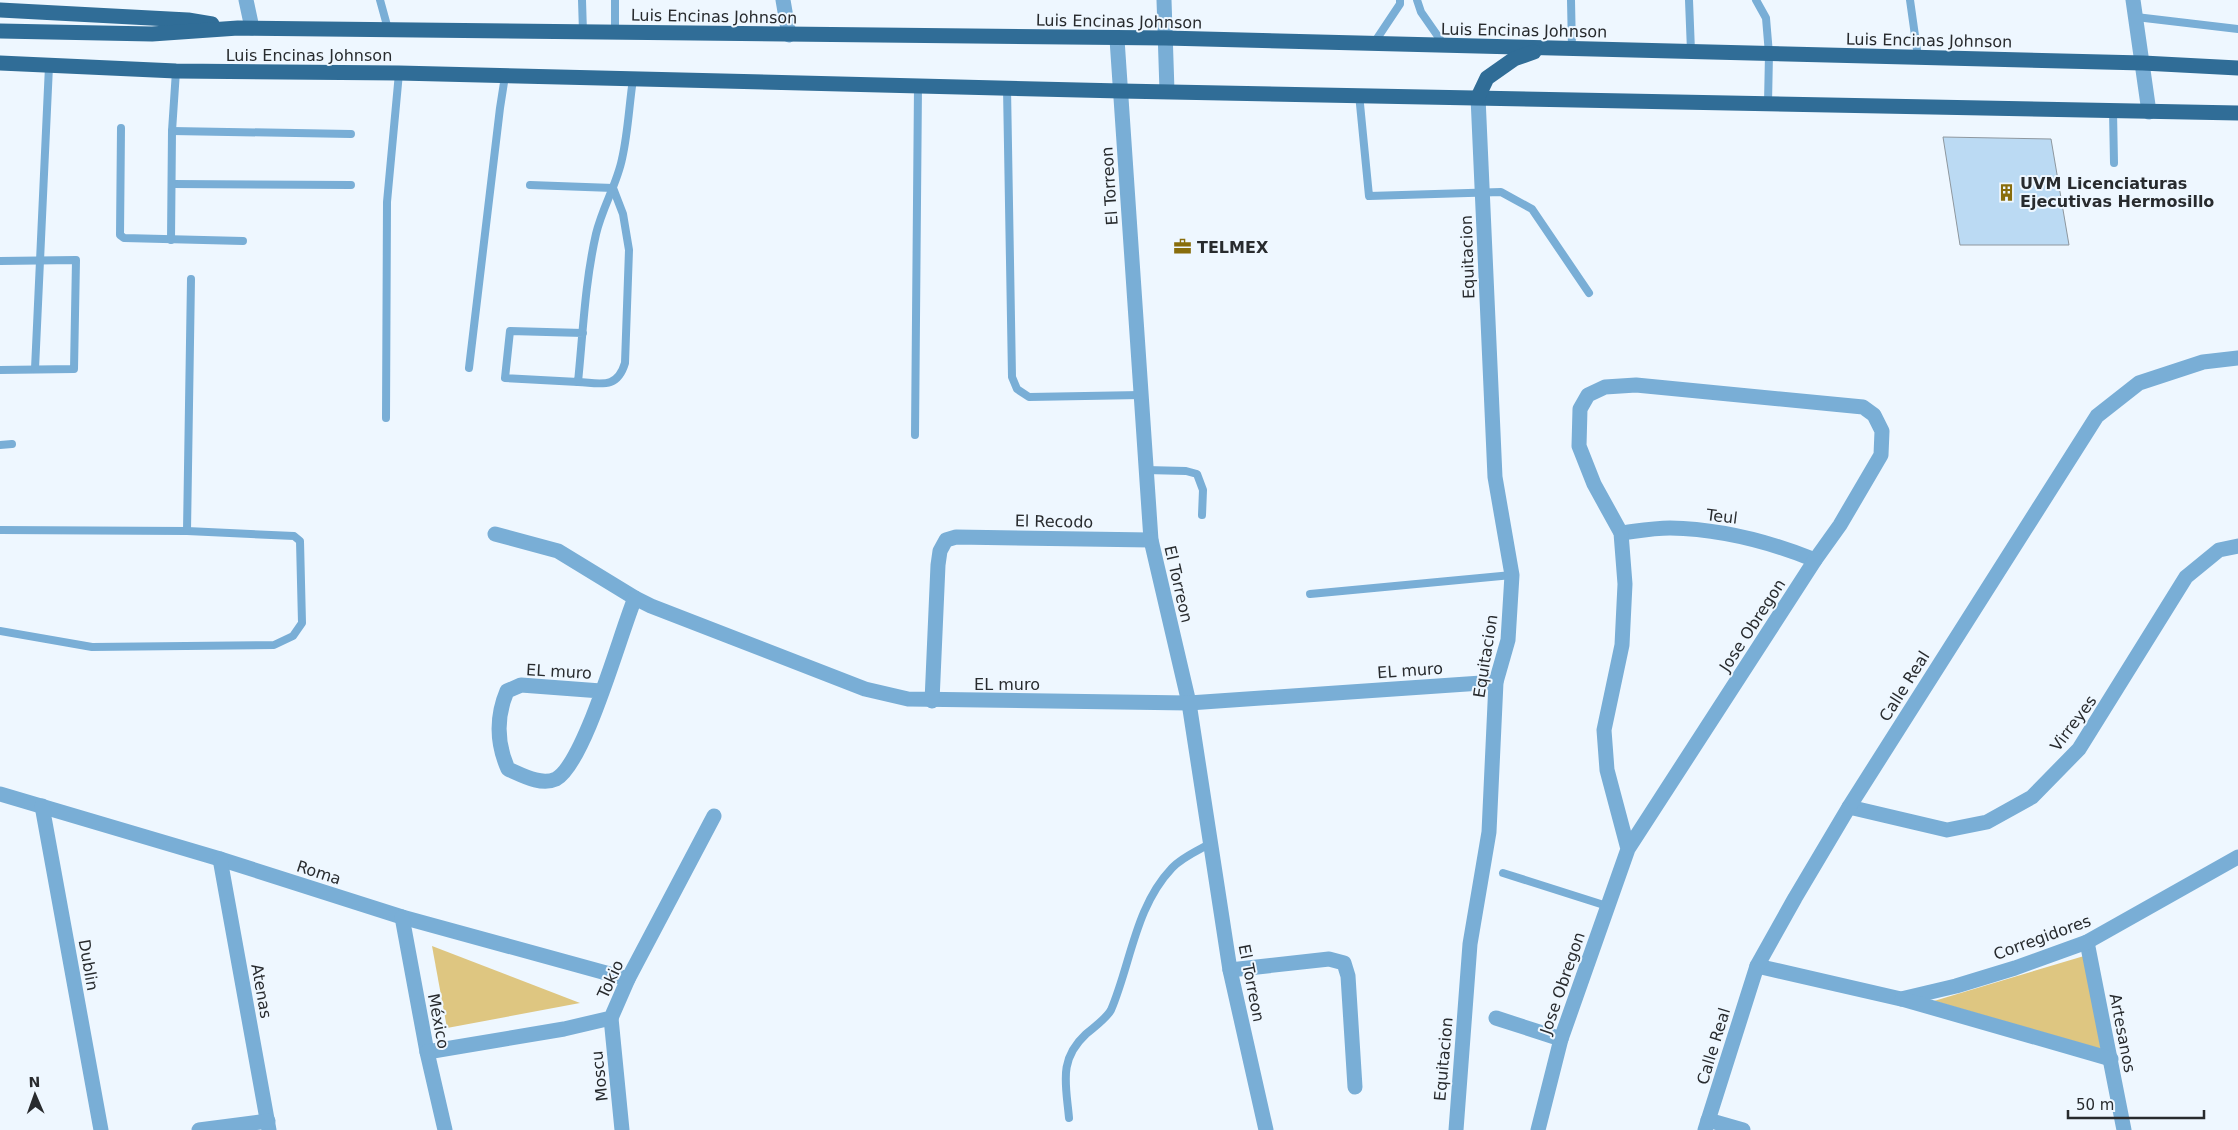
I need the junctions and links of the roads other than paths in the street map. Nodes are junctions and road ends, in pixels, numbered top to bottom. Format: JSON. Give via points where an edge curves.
{"nodes":[{"id":1,"x":246,"y":0,"type":"edge"},
{"id":2,"x":380,"y":0,"type":"edge"},
{"id":3,"x":582,"y":0,"type":"edge"},
{"id":4,"x":615,"y":0,"type":"edge"},
{"id":5,"x":783,"y":0,"type":"edge"},
{"id":6,"x":1164,"y":0,"type":"edge"},
{"id":7,"x":1400,"y":0,"type":"edge"},
{"id":8,"x":1417,"y":0,"type":"edge"},
{"id":9,"x":1571,"y":0,"type":"edge"},
{"id":10,"x":1689,"y":0,"type":"edge"},
{"id":11,"x":1756,"y":0,"type":"edge"},
{"id":12,"x":1910,"y":0,"type":"edge"},
{"id":13,"x":2133,"y":0,"type":"edge"},
{"id":14,"x":0,"y":10,"type":"edge"},
{"id":15,"x":2136,"y":16,"type":"junction"},
{"id":16,"x":245,"y":28,"type":"junction"},
{"id":17,"x":388,"y":29,"type":"junction"},
{"id":18,"x":2238,"y":29,"type":"edge"},
{"id":19,"x":0,"y":31,"type":"edge"},
{"id":20,"x":583,"y":32,"type":"junction"},
{"id":21,"x":616,"y":32,"type":"junction"},
{"id":22,"x":788,"y":35,"type":"junction"},
{"id":23,"x":1117,"y":38,"type":"junction"},
{"id":24,"x":1166,"y":38,"type":"junction"},
{"id":25,"x":1373,"y":44,"type":"junction"},
{"id":26,"x":1445,"y":46,"type":"junction"},
{"id":27,"x":1543,"y":49,"type":"junction"},
{"id":28,"x":1572,"y":49,"type":"junction"},
{"id":29,"x":1691,"y":51,"type":"junction"},
{"id":30,"x":1769,"y":54,"type":"junction"},
{"id":31,"x":1918,"y":57,"type":"junction"},
{"id":32,"x":2143,"y":63,"type":"junction"},
{"id":33,"x":0,"y":64,"type":"edge"},
{"id":34,"x":50,"y":66,"type":"junction"},
{"id":35,"x":2238,"y":68,"type":"edge"},
{"id":36,"x":176,"y":71,"type":"junction"},
{"id":37,"x":399,"y":73,"type":"junction"},
{"id":38,"x":506,"y":76,"type":"junction"},
{"id":39,"x":633,"y":79,"type":"junction"},
{"id":40,"x":918,"y":86,"type":"junction"},
{"id":41,"x":1007,"y":88,"type":"junction"},
{"id":42,"x":1121,"y":91,"type":"junction"},
{"id":43,"x":1167,"y":91,"type":"junction"},
{"id":44,"x":1359,"y":94,"type":"junction"},
{"id":45,"x":1478,"y":96,"type":"junction"},
{"id":46,"x":1768,"y":103,"type":"junction"},
{"id":47,"x":2113,"y":111,"type":"junction"},
{"id":48,"x":2149,"y":112,"type":"junction"},
{"id":49,"x":2238,"y":113,"type":"edge"},
{"id":50,"x":121,"y":128,"type":"dead end"},
{"id":51,"x":172,"y":131,"type":"junction"},
{"id":52,"x":352,"y":134,"type":"dead end"},
{"id":53,"x":2114,"y":163,"type":"dead end"},
{"id":54,"x":172,"y":184,"type":"junction"},
{"id":55,"x":530,"y":184,"type":"dead end"},
{"id":56,"x":351,"y":185,"type":"dead end"},
{"id":57,"x":613,"y":188,"type":"junction"},
{"id":58,"x":1482,"y":192,"type":"junction"},
{"id":59,"x":171,"y":240,"type":"junction"},
{"id":60,"x":243,"y":241,"type":"dead end"},
{"id":61,"x":40,"y":260,"type":"junction"},
{"id":62,"x":0,"y":261,"type":"edge"},
{"id":63,"x":191,"y":279,"type":"dead end"},
{"id":64,"x":1589,"y":294,"type":"dead end"},
{"id":65,"x":583,"y":332,"type":"junction"},
{"id":66,"x":2238,"y":358,"type":"edge"},
{"id":67,"x":469,"y":368,"type":"dead end"},
{"id":68,"x":0,"y":370,"type":"edge"},
{"id":69,"x":35,"y":370,"type":"junction"},
{"id":70,"x":578,"y":382,"type":"junction"},
{"id":71,"x":1141,"y":395,"type":"junction"},
{"id":72,"x":386,"y":418,"type":"dead end"},
{"id":73,"x":915,"y":435,"type":"dead end"},
{"id":74,"x":0,"y":444,"type":"edge"},
{"id":75,"x":12,"y":444,"type":"dead end"},
{"id":76,"x":1146,"y":470,"type":"junction"},
{"id":77,"x":1202,"y":515,"type":"dead end"},
{"id":78,"x":0,"y":530,"type":"edge"},
{"id":79,"x":187,"y":531,"type":"junction"},
{"id":80,"x":1620,"y":533,"type":"junction"},
{"id":81,"x":495,"y":534,"type":"dead end"},
{"id":82,"x":1151,"y":540,"type":"junction"},
{"id":83,"x":2238,"y":546,"type":"edge"},
{"id":84,"x":1815,"y":560,"type":"junction"},
{"id":85,"x":1512,"y":575,"type":"junction"},
{"id":86,"x":1310,"y":594,"type":"dead end"},
{"id":87,"x":635,"y":598,"type":"junction"},
{"id":88,"x":0,"y":631,"type":"edge"},
{"id":89,"x":1496,"y":682,"type":"junction"},
{"id":90,"x":601,"y":691,"type":"junction"},
{"id":91,"x":932,"y":701,"type":"junction"},
{"id":92,"x":1189,"y":702,"type":"junction"},
{"id":93,"x":0,"y":794,"type":"edge"},
{"id":94,"x":42,"y":806,"type":"junction"},
{"id":95,"x":1849,"y":807,"type":"junction"},
{"id":96,"x":714,"y":816,"type":"dead end"},
{"id":97,"x":1211,"y":843,"type":"junction"},
{"id":98,"x":1628,"y":849,"type":"junction"},
{"id":99,"x":2238,"y":857,"type":"edge"},
{"id":100,"x":220,"y":859,"type":"junction"},
{"id":101,"x":1503,"y":874,"type":"dead end"},
{"id":102,"x":1606,"y":906,"type":"junction"},
{"id":103,"x":402,"y":917,"type":"junction"},
{"id":104,"x":2086,"y":942,"type":"junction"},
{"id":105,"x":1757,"y":966,"type":"junction"},
{"id":106,"x":1230,"y":970,"type":"junction"},
{"id":107,"x":628,"y":979,"type":"junction"},
{"id":108,"x":1901,"y":999,"type":"junction"},
{"id":109,"x":611,"y":1018,"type":"junction"},
{"id":110,"x":1496,"y":1018,"type":"dead end"},
{"id":111,"x":1561,"y":1039,"type":"junction"},
{"id":112,"x":427,"y":1052,"type":"junction"},
{"id":113,"x":2111,"y":1059,"type":"junction"},
{"id":114,"x":1355,"y":1087,"type":"dead end"},
{"id":115,"x":1069,"y":1118,"type":"dead end"},
{"id":116,"x":268,"y":1125,"type":"edge"},
{"id":117,"x":1707,"y":1125,"type":"edge"},
{"id":118,"x":102,"y":1130,"type":"edge"},
{"id":119,"x":199,"y":1130,"type":"edge"},
{"id":120,"x":445,"y":1130,"type":"edge"},
{"id":121,"x":622,"y":1130,"type":"edge"},
{"id":122,"x":1266,"y":1130,"type":"edge"},
{"id":123,"x":1456,"y":1130,"type":"edge"},
{"id":124,"x":1538,"y":1130,"type":"edge"},
{"id":125,"x":1744,"y":1130,"type":"edge"},
{"id":126,"x":2124,"y":1130,"type":"edge"}],
"edges":[{"from":1,"to":16,"type":"street"},
{"from":2,"to":17,"type":"lane"},
{"from":3,"to":20,"type":"lane"},
{"from":4,"to":21,"type":"lane"},
{"from":5,"to":22,"type":"street"},
{"from":6,"to":24,"type":"street"},
{"from":7,"to":25,"type":"lane"},
{"from":8,"to":26,"type":"lane","via":[[1421,12]]},
{"from":9,"to":28,"type":"lane"},
{"from":10,"to":29,"type":"lane"},
{"from":11,"to":30,"type":"lane","via":[[1766,18]]},
{"from":12,"to":31,"type":"lane"},
{"from":13,"to":15,"type":"street"},
{"from":14,"to":16,"type":"main road","via":[[188,20]]},
{"from":15,"to":18,"type":"lane"},
{"from":15,"to":32,"type":"street"},
{"from":16,"to":17,"type":"main road","name":"Luis Encinas Johnson"},
{"from":16,"to":19,"type":"main road","name":"Luis Encinas Johnson","via":[[152,34]]},
{"from":17,"to":20,"type":"main road","name":"Luis Encinas Johnson"},
{"from":20,"to":21,"type":"main road","name":"Luis Encinas Johnson"},
{"from":21,"to":22,"type":"main road","name":"Luis Encinas Johnson"},
{"from":22,"to":23,"type":"main road","name":"Luis Encinas Johnson"},
{"from":23,"to":24,"type":"main road","name":"Luis Encinas Johnson"},
{"from":23,"to":42,"type":"street","name":"El Torreon"},
{"from":24,"to":25,"type":"main road","name":"Luis Encinas Johnson"},
{"from":24,"to":43,"type":"street"},
{"from":25,"to":26,"type":"main road","name":"Luis Encinas Johnson"},
{"from":26,"to":27,"type":"main road","name":"Luis Encinas Johnson"},
{"from":27,"to":28,"type":"main road","name":"Luis Encinas Johnson"},
{"from":27,"to":45,"type":"main road","via":[[1514,59],[1487,78]]},
{"from":28,"to":29,"type":"main road","name":"Luis Encinas Johnson"},
{"from":29,"to":30,"type":"main road","name":"Luis Encinas Johnson"},
{"from":30,"to":31,"type":"main road","name":"Luis Encinas Johnson"},
{"from":30,"to":46,"type":"lane"},
{"from":31,"to":32,"type":"main road","name":"Luis Encinas Johnson"},
{"from":32,"to":35,"type":"main road","name":"Luis Encinas Johnson"},
{"from":32,"to":48,"type":"street"},
{"from":33,"to":34,"type":"main road","name":"Luis Encinas Johnson"},
{"from":34,"to":36,"type":"main road","name":"Luis Encinas Johnson"},
{"from":34,"to":61,"type":"lane"},
{"from":36,"to":37,"type":"main road","name":"Luis Encinas Johnson"},
{"from":36,"to":51,"type":"lane"},
{"from":37,"to":38,"type":"main road","name":"Luis Encinas Johnson"},
{"from":37,"to":72,"type":"lane","via":[[388,202]]},
{"from":38,"to":39,"type":"main road","name":"Luis Encinas Johnson"},
{"from":38,"to":67,"type":"lane"},
{"from":39,"to":40,"type":"main road","name":"Luis Encinas Johnson"},
{"from":39,"to":57,"type":"lane","via":[[622,160]]},
{"from":40,"to":41,"type":"main road","name":"Luis Encinas Johnson"},
{"from":40,"to":73,"type":"lane"},
{"from":41,"to":42,"type":"main road","name":"Luis Encinas Johnson"},
{"from":41,"to":71,"type":"lane","via":[[1012,377],[1017,389],[1029,397]]},
{"from":42,"to":43,"type":"main road","name":"Luis Encinas Johnson"},
{"from":42,"to":71,"type":"street","name":"El Torreon"},
{"from":43,"to":44,"type":"main road","name":"Luis Encinas Johnson"},
{"from":44,"to":45,"type":"main road","name":"Luis Encinas Johnson"},
{"from":44,"to":58,"type":"lane","via":[[1369,196]]},
{"from":45,"to":46,"type":"main road","name":"Luis Encinas Johnson"},
{"from":45,"to":58,"type":"street","name":"Equitacion"},
{"from":46,"to":47,"type":"main road","name":"Luis Encinas Johnson"},
{"from":47,"to":48,"type":"main road","name":"Luis Encinas Johnson"},
{"from":47,"to":53,"type":"lane"},
{"from":48,"to":49,"type":"main road","name":"Luis Encinas Johnson"},
{"from":50,"to":59,"type":"lane","via":[[120,235],[124,238]]},
{"from":51,"to":52,"type":"lane"},
{"from":51,"to":54,"type":"lane"},
{"from":54,"to":56,"type":"lane"},
{"from":54,"to":59,"type":"lane"},
{"from":55,"to":57,"type":"lane"},
{"from":57,"to":65,"type":"lane","via":[[602,211],[596,236]]},
{"from":57,"to":70,"type":"lane","via":[[623,214],[629,250],[625,363],[622,375],[616,380],[607,383]]},
{"from":58,"to":64,"type":"lane","via":[[1501,192],[1532,209]]},
{"from":58,"to":85,"type":"street","name":"Equitacion","via":[[1495,478]]},
{"from":59,"to":60,"type":"lane"},
{"from":61,"to":62,"type":"lane"},
{"from":61,"to":69,"type":"lane"},
{"from":61,"to":69,"type":"lane","via":[[76,260],[74,369]]},
{"from":63,"to":79,"type":"lane"},
{"from":65,"to":70,"type":"lane"},
{"from":65,"to":70,"type":"lane","via":[[510,331],[505,378]]},
{"from":66,"to":95,"type":"street","name":"Calle Real","via":[[2203,362],[2139,384],[2097,416]]},
{"from":68,"to":69,"type":"lane"},
{"from":71,"to":76,"type":"street","name":"El Torreon"},
{"from":74,"to":75,"type":"lane"},
{"from":76,"to":77,"type":"lane","via":[[1197,474],[1203,490]]},
{"from":76,"to":82,"type":"street","name":"El Torreon"},
{"from":78,"to":79,"type":"lane"},
{"from":79,"to":88,"type":"lane","via":[[294,536],[300,541],[302,623],[293,636],[274,645],[92,647]]},
{"from":80,"to":84,"type":"street","name":"Teul","via":[[1669,528],[1734,534],[1780,546]]},
{"from":80,"to":84,"type":"street","name":"Jose Obregon","via":[[1594,484],[1579,446],[1580,409],[1588,396],[1605,387],[1636,385],[1863,407],[1874,415],[1882,431],[1881,455],[1840,525]]},
{"from":80,"to":98,"type":"street","via":[[1625,584],[1622,645],[1604,730],[1607,770]]},
{"from":81,"to":87,"type":"street","via":[[558,551]]},
{"from":82,"to":91,"type":"street","name":"El Recodo","via":[[956,537],[946,540],[940,551]]},
{"from":82,"to":92,"type":"street","name":"El Torreon"},
{"from":83,"to":95,"type":"street","name":"Virreyes","via":[[2219,550],[2186,577],[2079,749],[2032,797],[1988,822],[1947,830]]},
{"from":84,"to":98,"type":"street","name":"Jose Obregon"},
{"from":85,"to":86,"type":"lane"},
{"from":85,"to":89,"type":"street","name":"Equitacion","via":[[1508,640]]},
{"from":87,"to":90,"type":"street","name":"EL muro"},
{"from":87,"to":91,"type":"street","name":"EL muro","via":[[865,688],[908,699]]},
{"from":89,"to":92,"type":"street","name":"EL muro"},
{"from":89,"to":123,"type":"street","name":"Equitacion","via":[[1489,832],[1470,944]]},
{"from":90,"to":90,"type":"street","name":"EL muro","via":[[591,725],[566,771],[554,780],[536,780],[508,770],[498,740],[507,691],[521,685]]},
{"from":91,"to":92,"type":"street","name":"EL muro"},
{"from":92,"to":97,"type":"street","name":"El Torreon"},
{"from":93,"to":94,"type":"street","name":"Roma"},
{"from":94,"to":100,"type":"street","name":"Roma"},
{"from":94,"to":118,"type":"street","name":"Dublin"},
{"from":95,"to":105,"type":"street","name":"Calle Real"},
{"from":96,"to":107,"type":"street","name":"Tokio"},
{"from":97,"to":106,"type":"street","name":"El Torreon"},
{"from":97,"to":115,"type":"lane","via":[[1173,867],[1155,892],[1135,930],[1122,984],[1109,1013],[1075,1045],[1064,1073]]},
{"from":98,"to":102,"type":"street","name":"Jose Obregon"},
{"from":99,"to":104,"type":"street","name":"Corregidores"},
{"from":100,"to":103,"type":"street","name":"Roma"},
{"from":100,"to":116,"type":"street","name":"Atenas"},
{"from":101,"to":102,"type":"lane"},
{"from":102,"to":111,"type":"street","name":"Jose Obregon"},
{"from":103,"to":107,"type":"street","name":"Roma"},
{"from":103,"to":112,"type":"street","name":"México"},
{"from":104,"to":108,"type":"street","name":"Corregidores","via":[[2006,970]]},
{"from":104,"to":113,"type":"street","name":"Artesanos"},
{"from":105,"to":108,"type":"street","name":"Corregidores"},
{"from":105,"to":117,"type":"street","name":"Calle Real"},
{"from":106,"to":114,"type":"street","via":[[1330,960],[1344,963],[1348,976]]},
{"from":106,"to":122,"type":"street","name":"El Torreon"},
{"from":107,"to":109,"type":"street","name":"Tokio"},
{"from":108,"to":113,"type":"street","name":"Corregidores"},
{"from":109,"to":112,"type":"street","name":"Tokio"},
{"from":109,"to":121,"type":"street","name":"Moscu"},
{"from":110,"to":111,"type":"street"},
{"from":111,"to":124,"type":"street","name":"Jose Obregon"},
{"from":112,"to":120,"type":"street","name":"México"},
{"from":113,"to":126,"type":"street","name":"Artesanos"},
{"from":116,"to":119,"type":"street"},
{"from":117,"to":125,"type":"street"}]}
